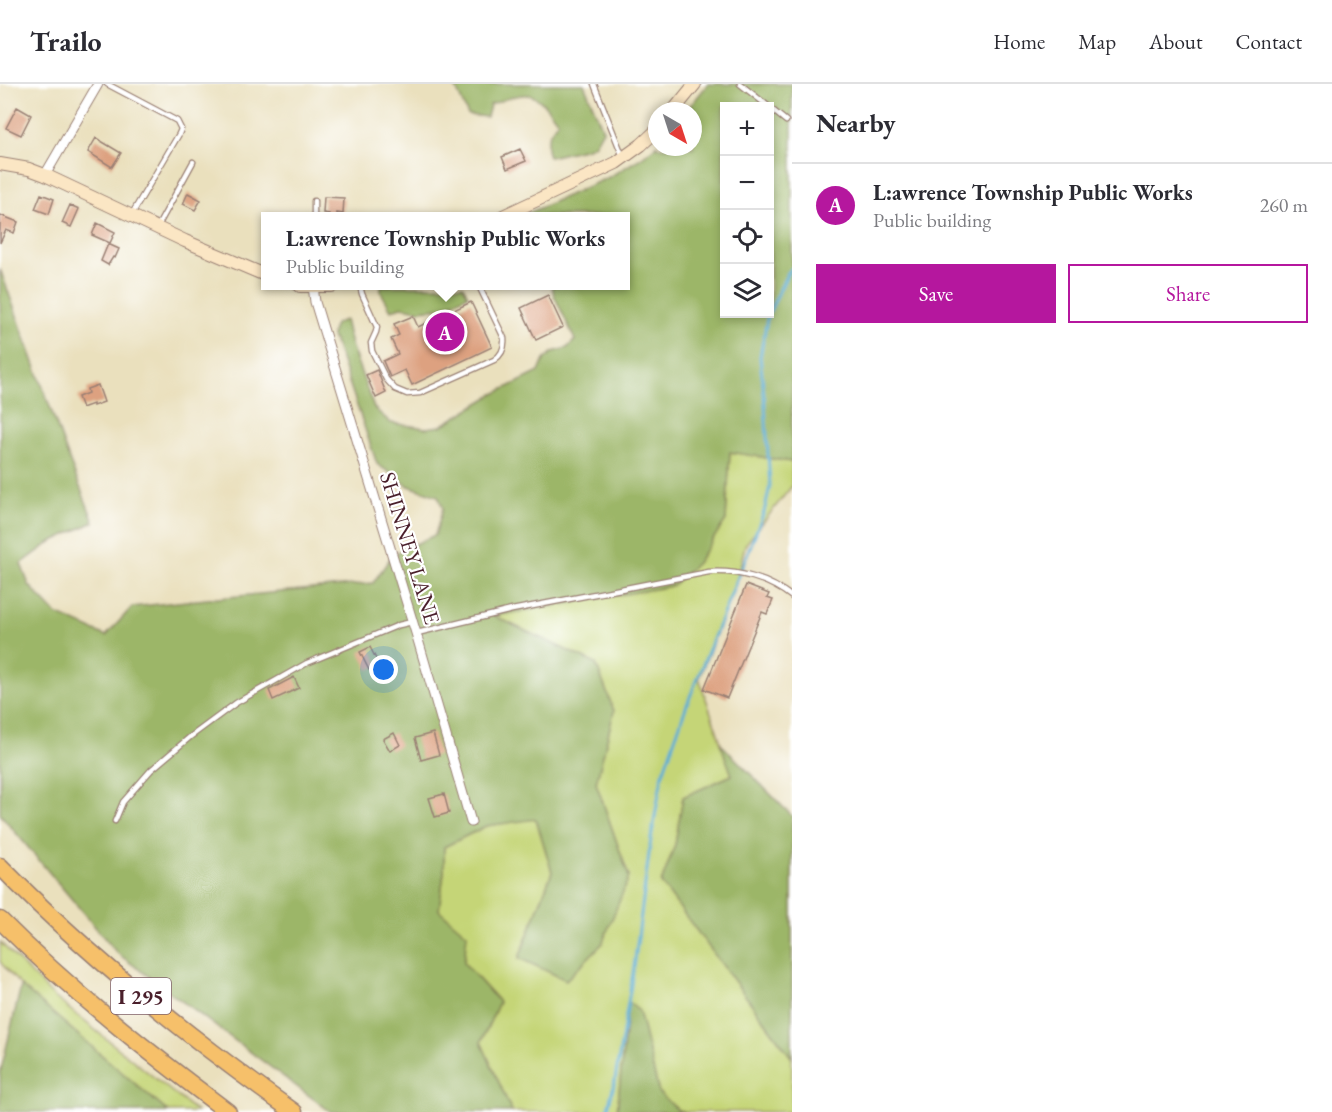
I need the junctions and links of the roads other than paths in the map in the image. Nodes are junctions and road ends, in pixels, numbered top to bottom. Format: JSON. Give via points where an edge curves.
{"nodes":[{"id":1,"x":98,"y":84,"type":"edge"},
{"id":2,"x":107,"y":84,"type":"edge"},
{"id":3,"x":594,"y":84,"type":"edge"},
{"id":4,"x":695,"y":84,"type":"edge"},
{"id":5,"x":740,"y":84,"type":"edge"},
{"id":6,"x":680,"y":102,"type":"edge"},
{"id":7,"x":763,"y":102,"type":"edge"},
{"id":8,"x":774,"y":111,"type":"edge"},
{"id":9,"x":786,"y":120,"type":"dead end"},
{"id":10,"x":648,"y":138,"type":"edge"},
{"id":11,"x":624,"y":158,"type":"junction"},
{"id":12,"x":193,"y":162,"type":"dead end"},
{"id":13,"x":0,"y":164,"type":"edge"},
{"id":14,"x":45,"y":175,"type":"junction"},
{"id":15,"x":314,"y":201,"type":"dead end"},
{"id":16,"x":314,"y":212,"type":"edge"},
{"id":17,"x":512,"y":212,"type":"edge"},
{"id":18,"x":131,"y":216,"type":"junction"},
{"id":19,"x":156,"y":228,"type":"junction"},
{"id":20,"x":261,"y":273,"type":"edge"},
{"id":21,"x":314,"y":290,"type":"edge"},
{"id":22,"x":362,"y":290,"type":"edge"},
{"id":23,"x":481,"y":290,"type":"edge"},
{"id":24,"x":792,"y":597,"type":"edge"},
{"id":25,"x":412,"y":622,"type":"junction"},
{"id":26,"x":416,"y":633,"type":"junction"},
{"id":27,"x":115,"y":821,"type":"dead end"},
{"id":28,"x":471,"y":822,"type":"dead end"},
{"id":29,"x":0,"y":866,"type":"edge"},
{"id":30,"x":0,"y":920,"type":"edge"},
{"id":31,"x":228,"y":1112,"type":"edge"},
{"id":32,"x":294,"y":1112,"type":"edge"}],
"edges":[{"from":1,"to":14,"type":"street"},
{"from":2,"to":18,"type":"lane","via":[[177,121],[181,129]]},
{"from":3,"to":11,"type":"lane"},
{"from":4,"to":6,"type":"main road"},
{"from":5,"to":7,"type":"lane"},
{"from":8,"to":9,"type":"lane"},
{"from":10,"to":11,"type":"main road"},
{"from":11,"to":17,"type":"main road"},
{"from":12,"to":19,"type":"lane"},
{"from":13,"to":14,"type":"main road"},
{"from":14,"to":18,"type":"main road"},
{"from":15,"to":16,"type":"lane"},
{"from":18,"to":19,"type":"main road"},
{"from":19,"to":20,"type":"main road"},
{"from":21,"to":25,"type":"street","name":"SHINNEY LANE"},
{"from":22,"to":23,"type":"lane","via":[[376,326],[372,351],[395,389],[413,395],[494,360],[503,351],[503,335]]},
{"from":24,"to":26,"type":"lane","via":[[773,584],[718,571],[512,610]]},
{"from":25,"to":26,"type":"street","name":"SHINNEY LANE"},
{"from":25,"to":27,"type":"lane","via":[[307,663],[236,703],[151,770],[123,802]]},
{"from":26,"to":28,"type":"street","name":"SHINNEY LANE"},
{"from":29,"to":32,"type":"highway","number":"I 295","via":[[136,993]]},
{"from":30,"to":31,"type":"highway","number":"I 295","via":[[112,1022]]}]}
